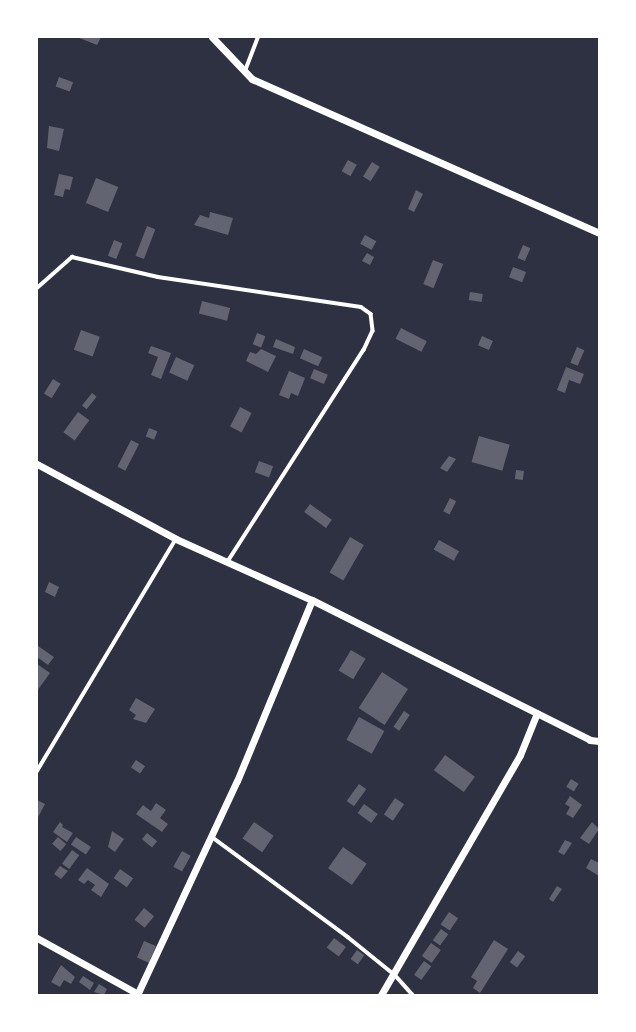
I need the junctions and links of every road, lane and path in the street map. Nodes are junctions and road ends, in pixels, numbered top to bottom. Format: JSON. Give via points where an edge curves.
{"nodes":[{"id":1,"x":212,"y":37,"type":"edge"},
{"id":2,"x":258,"y":37,"type":"edge"},
{"id":3,"x":243,"y":74,"type":"junction"},
{"id":4,"x":599,"y":233,"type":"edge"},
{"id":5,"x":37,"y":288,"type":"edge"},
{"id":6,"x":37,"y":464,"type":"edge"},
{"id":7,"x":176,"y":539,"type":"junction"},
{"id":8,"x":228,"y":562,"type":"junction"},
{"id":9,"x":312,"y":600,"type":"junction"},
{"id":10,"x":537,"y":713,"type":"junction"},
{"id":11,"x":599,"y":740,"type":"edge"},
{"id":12,"x":37,"y":771,"type":"edge"},
{"id":13,"x":212,"y":836,"type":"junction"},
{"id":14,"x":37,"y":938,"type":"edge"},
{"id":15,"x":395,"y":975,"type":"junction"},
{"id":16,"x":138,"y":995,"type":"edge"},
{"id":17,"x":381,"y":995,"type":"edge"},
{"id":18,"x":414,"y":995,"type":"edge"}],
"edges":[{"from":1,"to":3,"type":"street"},
{"from":2,"to":3,"type":"lane"},
{"from":3,"to":4,"type":"street"},
{"from":5,"to":8,"type":"lane","via":[[72,257],[158,277],[362,307],[371,314],[373,331],[364,350]]},
{"from":6,"to":7,"type":"street"},
{"from":7,"to":8,"type":"street"},
{"from":7,"to":12,"type":"lane"},
{"from":8,"to":9,"type":"street"},
{"from":9,"to":10,"type":"street"},
{"from":9,"to":13,"type":"street"},
{"from":10,"to":11,"type":"street","via":[[590,740]]},
{"from":10,"to":15,"type":"street","via":[[520,755]]},
{"from":13,"to":15,"type":"lane"},
{"from":13,"to":16,"type":"street"},
{"from":14,"to":16,"type":"street"},
{"from":15,"to":17,"type":"street"},
{"from":15,"to":18,"type":"lane"}]}
